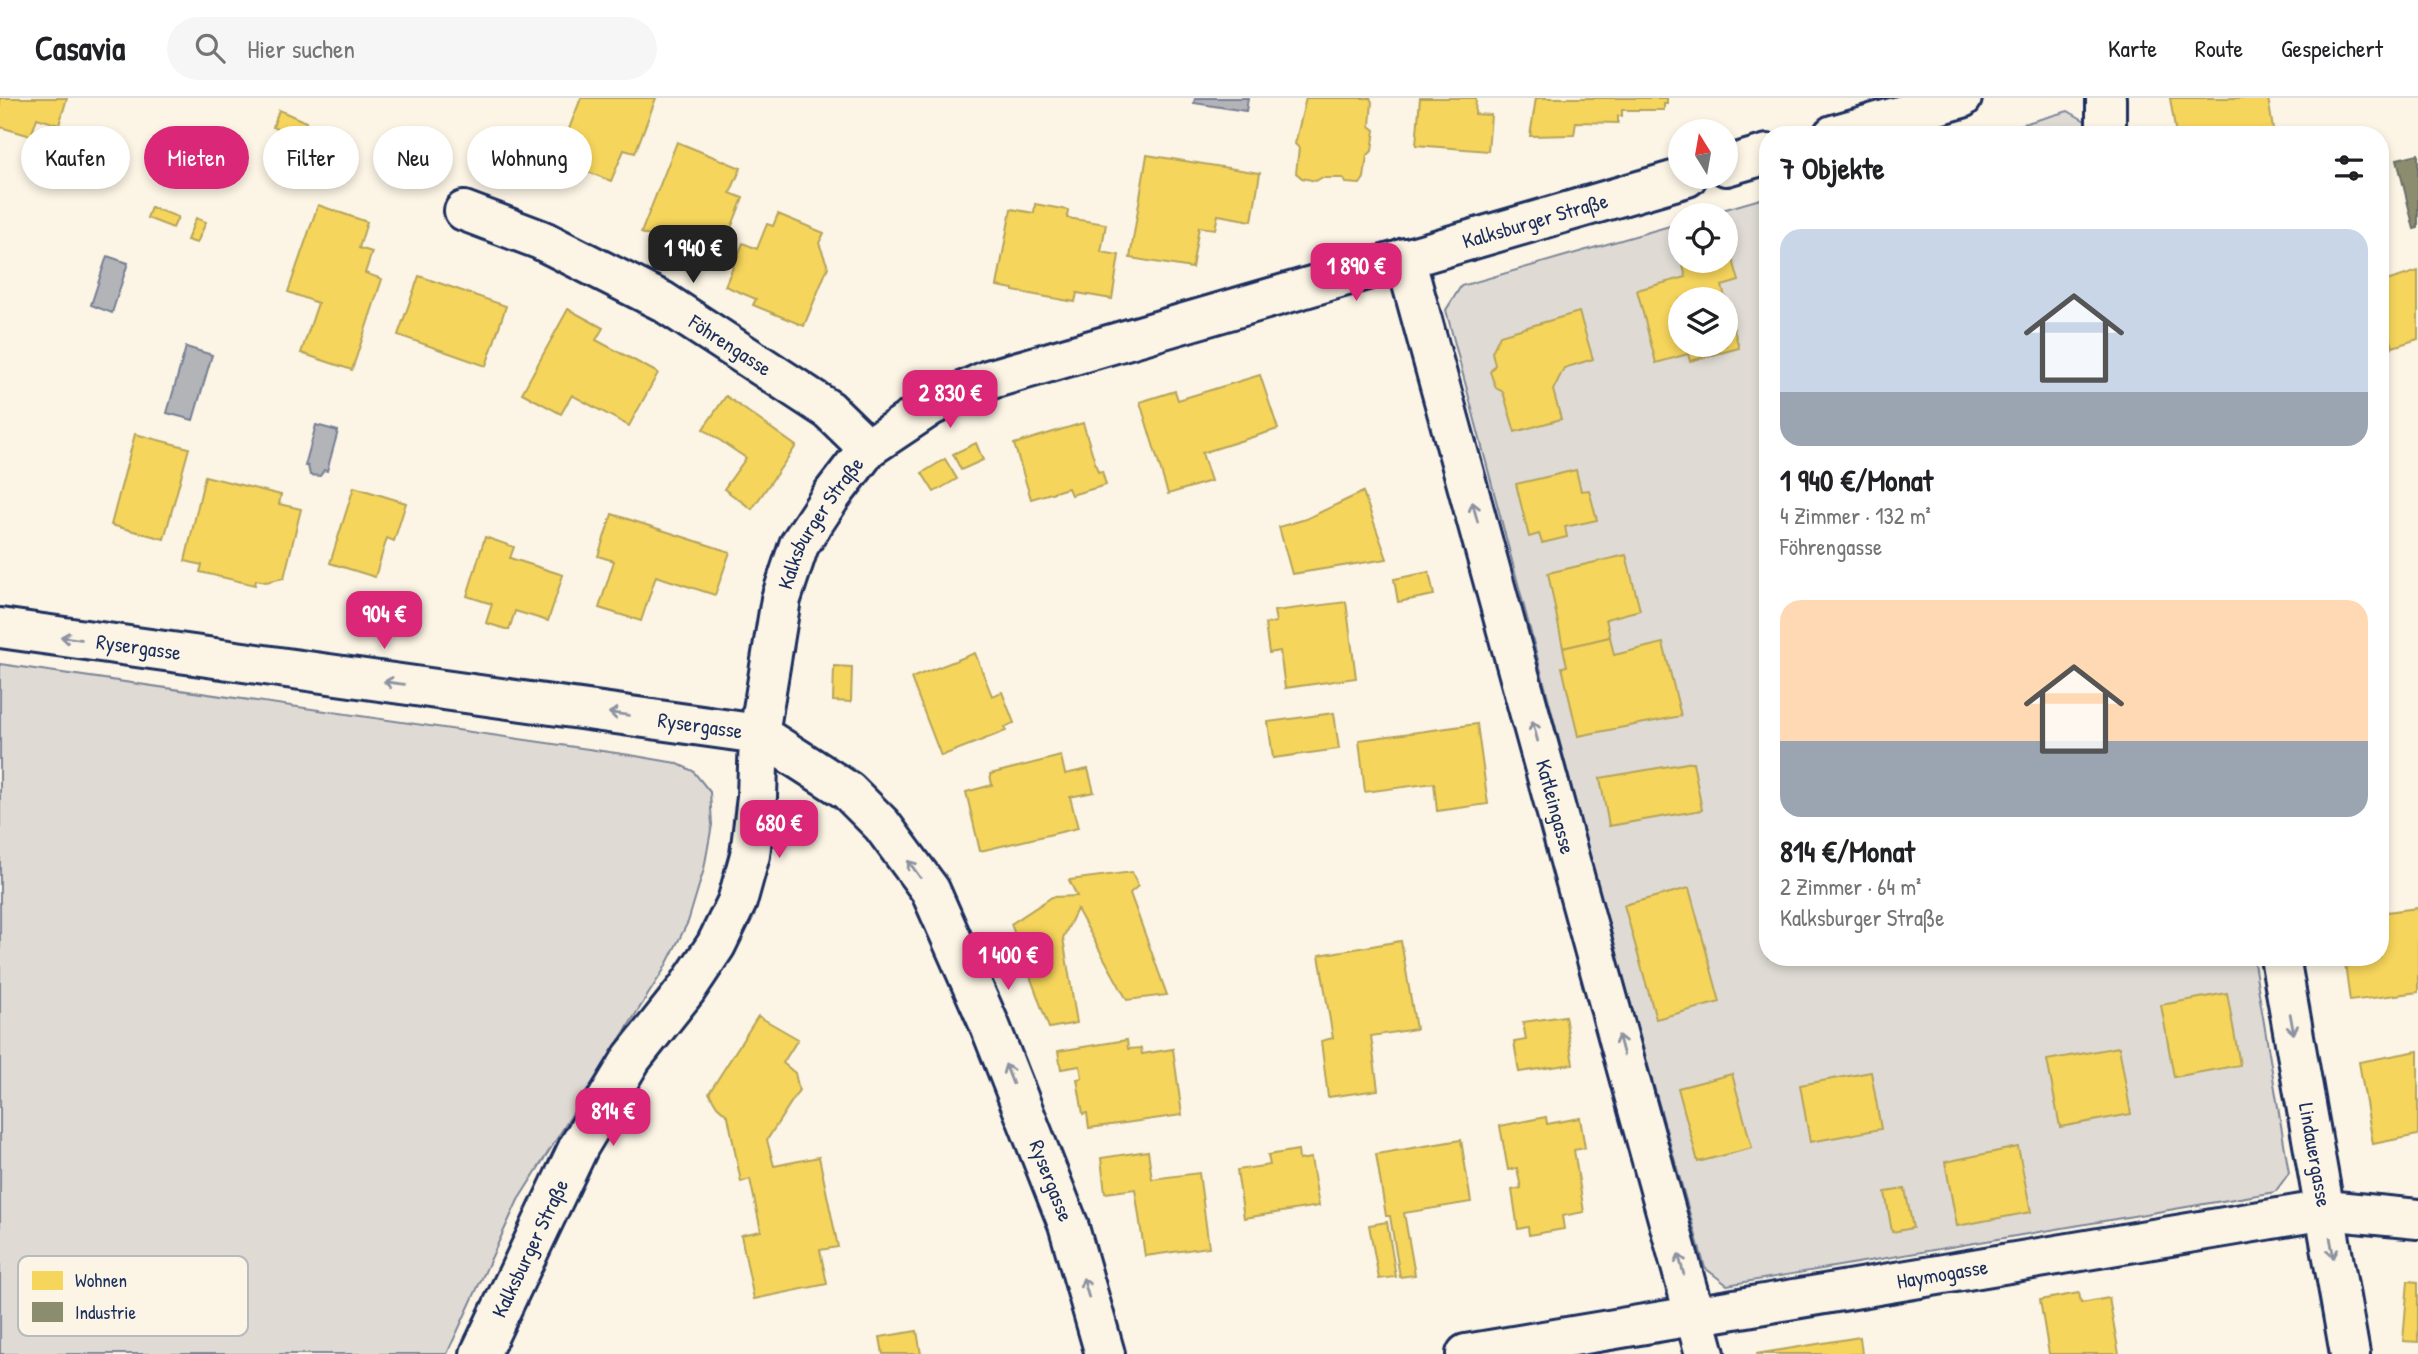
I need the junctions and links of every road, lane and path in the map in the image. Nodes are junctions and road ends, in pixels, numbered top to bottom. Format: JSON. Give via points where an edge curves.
{"nodes":[{"id":1,"x":1962,"y":98,"type":"edge"},
{"id":2,"x":2106,"y":98,"type":"edge"},
{"id":3,"x":1864,"y":126,"type":"edge"},
{"id":4,"x":2106,"y":126,"type":"edge"},
{"id":5,"x":1759,"y":156,"type":"edge"},
{"id":6,"x":1738,"y":162,"type":"edge"},
{"id":7,"x":1668,"y":182,"type":"edge"},
{"id":8,"x":464,"y":211,"type":"dead end"},
{"id":9,"x":1405,"y":258,"type":"junction"},
{"id":10,"x":868,"y":448,"type":"junction"},
{"id":11,"x":0,"y":628,"type":"edge"},
{"id":12,"x":759,"y":734,"type":"junction"},
{"id":13,"x":2282,"y":966,"type":"edge"},
{"id":14,"x":2326,"y":1210,"type":"junction"},
{"id":15,"x":2418,"y":1219,"type":"edge"},
{"id":16,"x":1695,"y":1315,"type":"junction"},
{"id":17,"x":480,"y":1354,"type":"edge"},
{"id":18,"x":1105,"y":1354,"type":"edge"},
{"id":19,"x":1466,"y":1354,"type":"edge"},
{"id":20,"x":1705,"y":1354,"type":"edge"},
{"id":21,"x":2350,"y":1354,"type":"edge"}],
"edges":[{"from":1,"to":3,"type":"street"},
{"from":2,"to":4,"type":"street"},
{"from":5,"to":6,"type":"street"},
{"from":7,"to":9,"type":"street","name":"Kalksburger Straße"},
{"from":8,"to":10,"type":"street","name":"Föhrengasse","via":[[541,240],[662,301],[829,410]]},
{"from":9,"to":10,"type":"street","name":"Kalksburger Straße","via":[[988,380],[931,406]]},
{"from":16,"to":9,"type":"street","name":"Katleingasse","one_way":true},
{"from":10,"to":12,"type":"street","name":"Kalksburger Straße","via":[[799,545],[781,598]]},
{"from":12,"to":11,"type":"street","name":"Rysergasse","one_way":true},
{"from":12,"to":17,"type":"street","name":"Kalksburger Straße","via":[[750,855],[737,902],[716,945],[632,1058],[579,1146]]},
{"from":18,"to":12,"type":"street","name":"Rysergasse","one_way":true,"via":[[1068,1224],[990,1026],[930,890],[883,825],[848,792]]},
{"from":13,"to":14,"type":"street","name":"Lindauergasse","one_way":true},
{"from":14,"to":15,"type":"street","name":"Haymogasse"},
{"from":14,"to":16,"type":"street","name":"Haymogasse"},
{"from":14,"to":21,"type":"street","name":"Lindauergasse","one_way":true},
{"from":16,"to":19,"type":"street","name":"Haymogasse"},
{"from":16,"to":20,"type":"street","name":"Katleingasse"}]}
